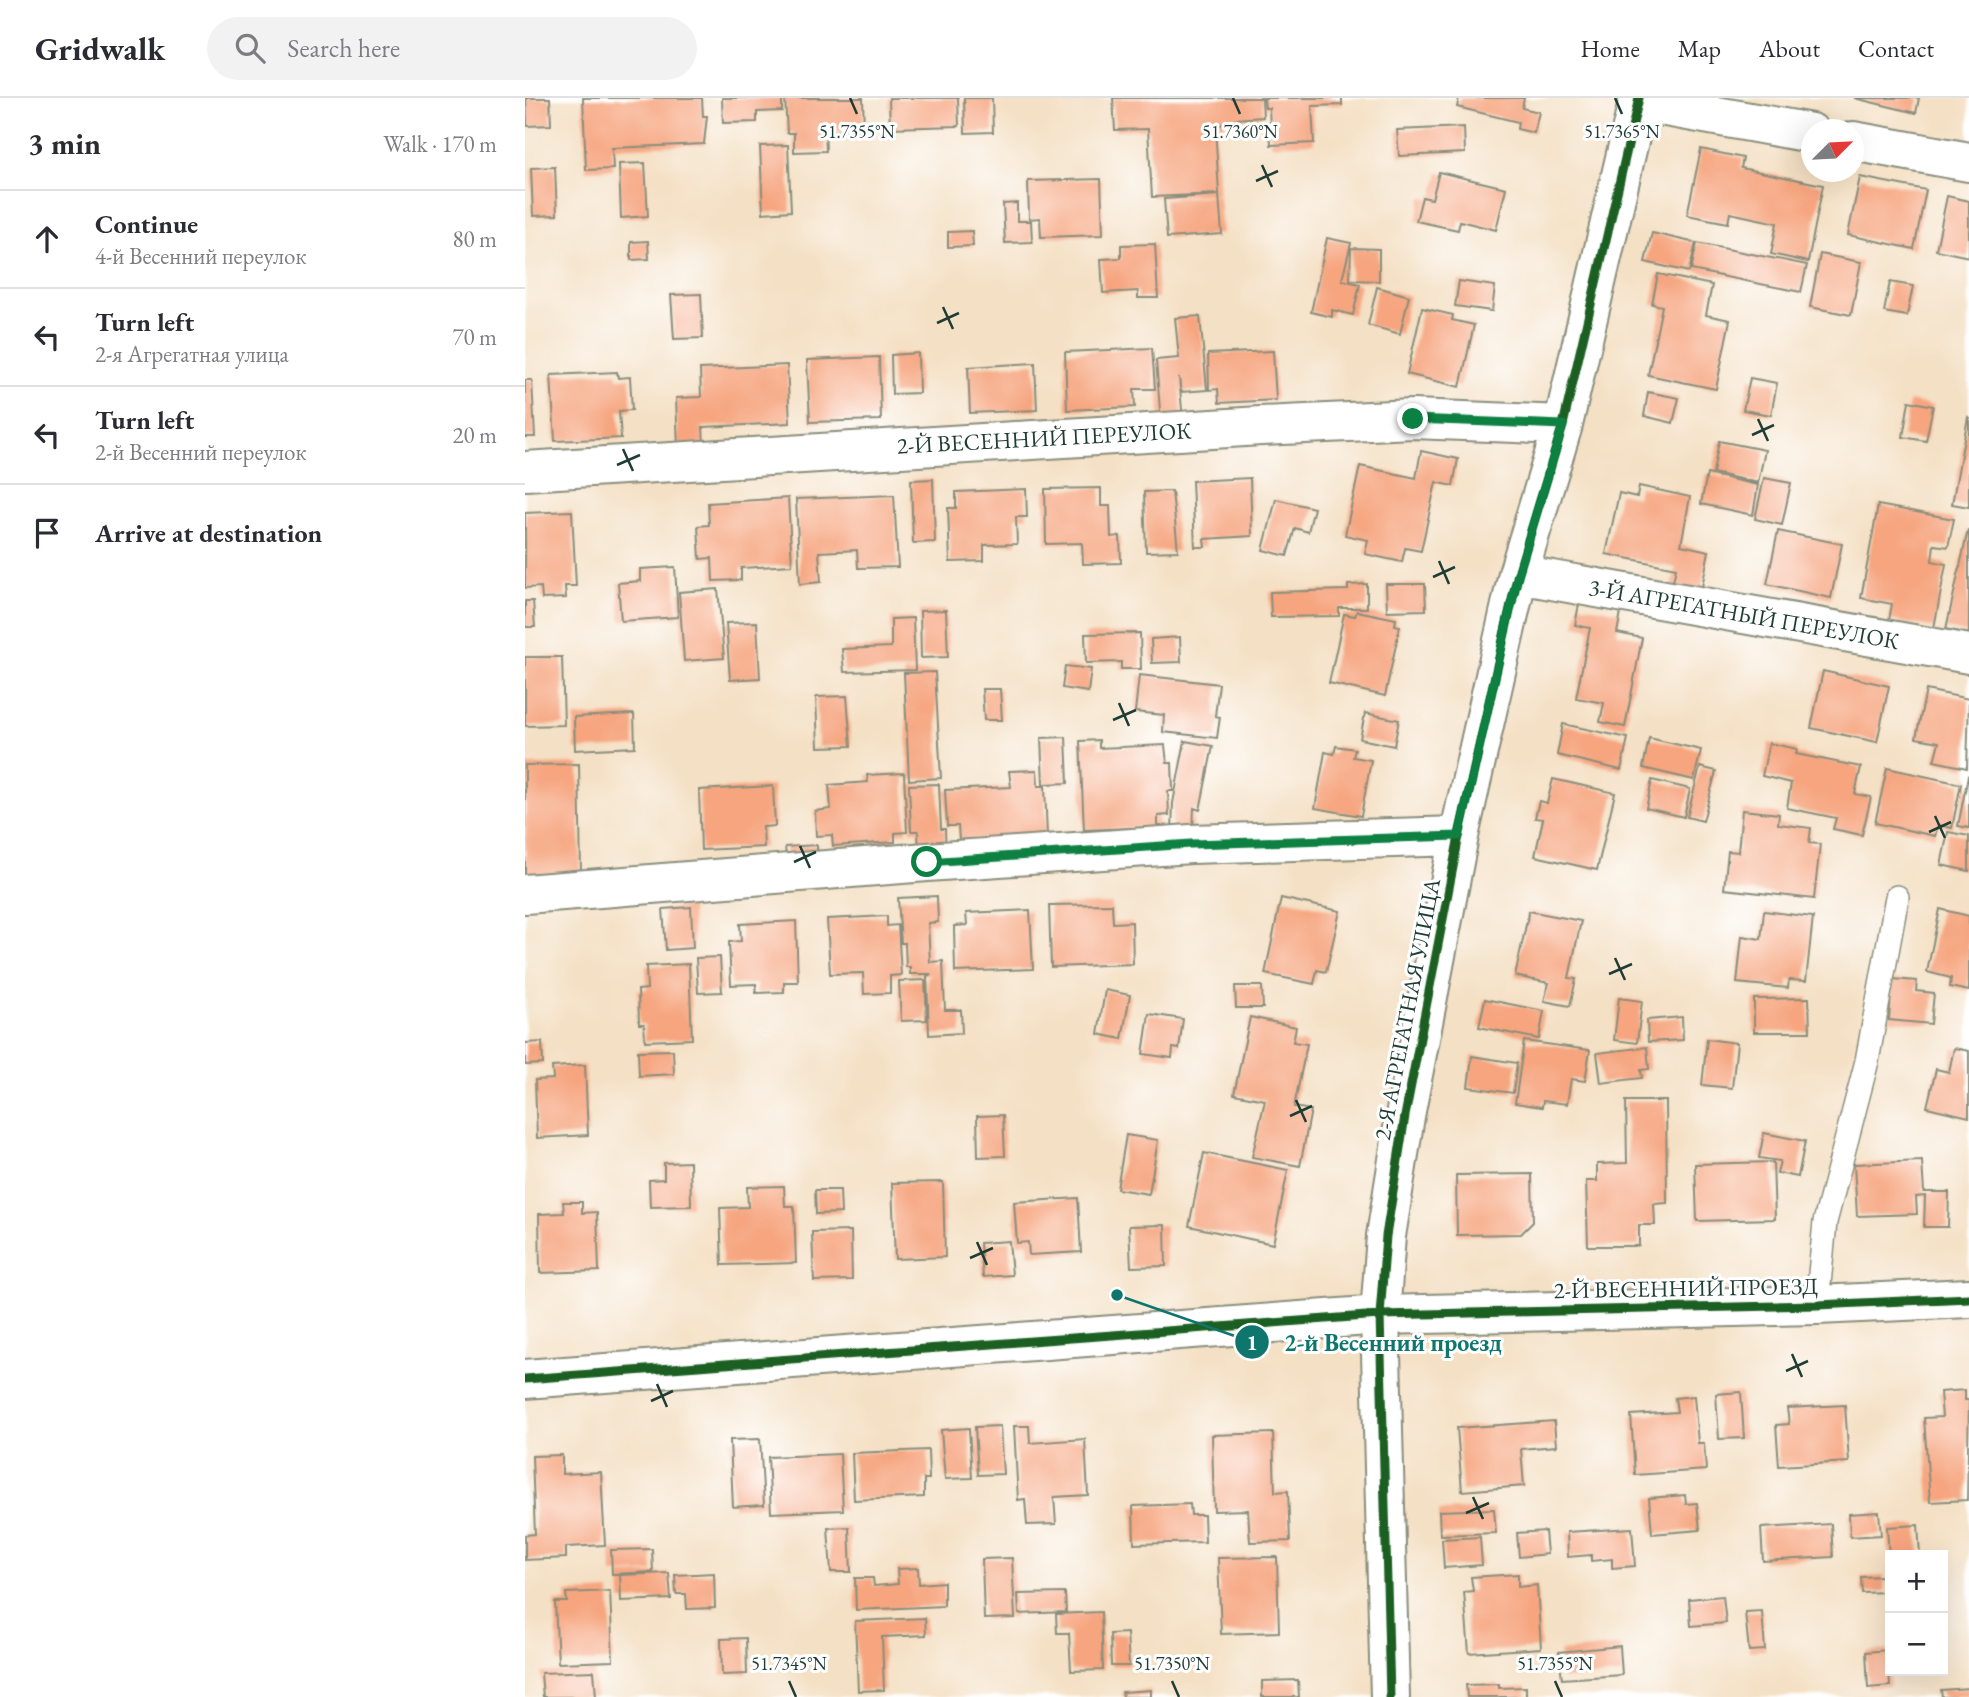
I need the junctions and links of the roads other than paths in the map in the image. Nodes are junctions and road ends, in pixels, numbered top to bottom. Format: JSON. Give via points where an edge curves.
{"nodes":[{"id":1,"x":1639,"y":100,"type":"edge"},
{"id":2,"x":1801,"y":131,"type":"edge"},
{"id":3,"x":1864,"y":143,"type":"edge"},
{"id":4,"x":1969,"y":162,"type":"edge"},
{"id":5,"x":1563,"y":425,"type":"junction"},
{"id":6,"x":525,"y":471,"type":"edge"},
{"id":7,"x":1518,"y":575,"type":"junction"},
{"id":8,"x":1969,"y":654,"type":"edge"},
{"id":9,"x":1459,"y":836,"type":"junction"},
{"id":10,"x":525,"y":894,"type":"edge"},
{"id":11,"x":1897,"y":897,"type":"dead end"},
{"id":12,"x":1969,"y":1298,"type":"edge"},
{"id":13,"x":1817,"y":1305,"type":"junction"},
{"id":14,"x":1380,"y":1315,"type":"junction"},
{"id":15,"x":525,"y":1379,"type":"edge"},
{"id":16,"x":1390,"y":1697,"type":"edge"}],
"edges":[{"from":1,"to":2,"type":"street"},
{"from":1,"to":5,"type":"street","name":"2-Я АГРЕГАТНАЯ УЛИЦА"},
{"from":3,"to":4,"type":"street"},
{"from":5,"to":6,"type":"street","name":"2-Й ВЕСЕННИЙ ПЕРЕУЛОК","via":[[1413,419],[1275,425]]},
{"from":5,"to":7,"type":"street","name":"2-Я АГРЕГАТНАЯ УЛИЦА"},
{"from":7,"to":8,"type":"street","name":"3-Й АГРЕГАТНЫЙ ПЕРЕУЛОК"},
{"from":7,"to":9,"type":"street","name":"2-Я АГРЕГАТНАЯ УЛИЦА"},
{"from":9,"to":10,"type":"street","via":[[1191,844]]},
{"from":9,"to":14,"type":"street","name":"2-Я АГРЕГАТНАЯ УЛИЦА","via":[[1405,1115],[1386,1236]]},
{"from":11,"to":13,"type":"lane","via":[[1867,1061],[1825,1222]]},
{"from":12,"to":13,"type":"street","name":"2-Й ВЕСЕННИЙ ПРОЕЗД"},
{"from":13,"to":14,"type":"street","name":"2-Й ВЕСЕННИЙ ПРОЕЗД"},
{"from":14,"to":15,"type":"street","name":"2-Й ВЕСЕННИЙ ПРОЕЗД"},
{"from":14,"to":16,"type":"street","name":"2-Я АГРЕГАТНАЯ УЛИЦА"}]}
